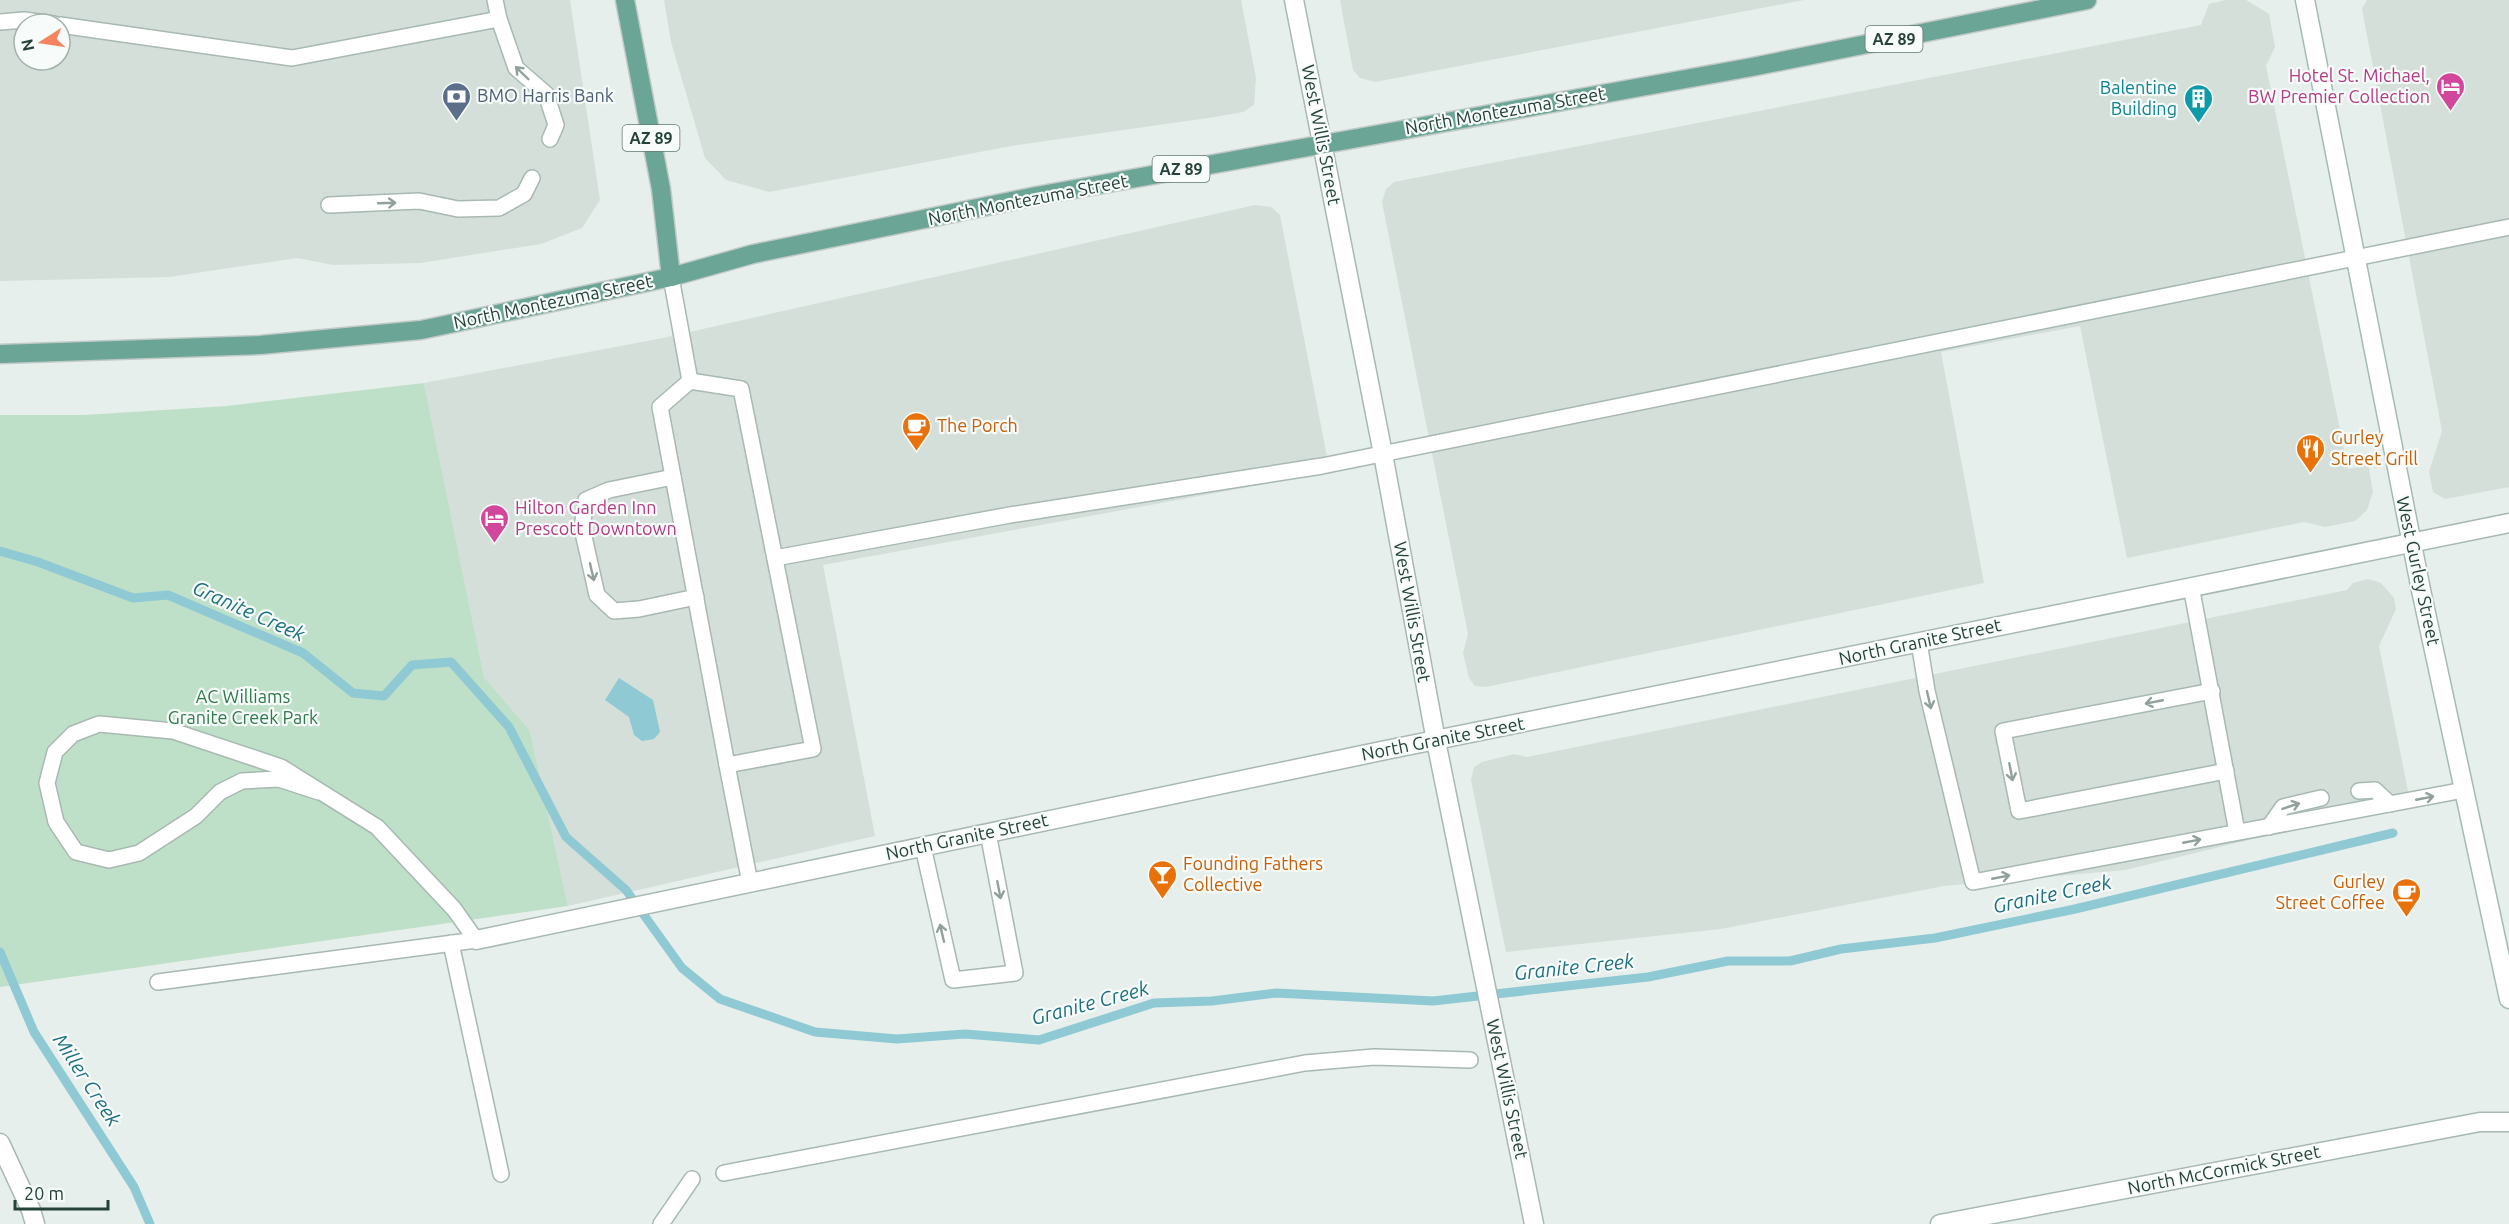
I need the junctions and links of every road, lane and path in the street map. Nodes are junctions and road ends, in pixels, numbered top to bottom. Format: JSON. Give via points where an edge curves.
{"nodes":[{"id":1,"x":495,"y":0,"type":"edge"},
{"id":2,"x":625,"y":0,"type":"edge"},
{"id":3,"x":1294,"y":0,"type":"edge"},
{"id":4,"x":2087,"y":0,"type":"edge"},
{"id":5,"x":2306,"y":0,"type":"edge"},
{"id":6,"x":2038,"y":5,"type":"edge"},
{"id":7,"x":499,"y":19,"type":"junction"},
{"id":8,"x":72,"y":27,"type":"edge"},
{"id":9,"x":550,"y":139,"type":"dead end"},
{"id":10,"x":1322,"y":144,"type":"junction"},
{"id":11,"x":532,"y":178,"type":"dead end"},
{"id":12,"x":329,"y":205,"type":"dead end"},
{"id":13,"x":2509,"y":226,"type":"edge"},
{"id":14,"x":2356,"y":257,"type":"junction"},
{"id":15,"x":671,"y":277,"type":"junction"},
{"id":16,"x":0,"y":354,"type":"edge"},
{"id":17,"x":690,"y":381,"type":"junction"},
{"id":18,"x":1383,"y":454,"type":"junction"},
{"id":19,"x":673,"y":477,"type":"junction"},
{"id":20,"x":2509,"y":523,"type":"edge"},
{"id":21,"x":2412,"y":543,"type":"junction"},
{"id":22,"x":775,"y":558,"type":"junction"},
{"id":23,"x":2191,"y":586,"type":"junction"},
{"id":24,"x":696,"y":597,"type":"junction"},
{"id":25,"x":1918,"y":642,"type":"junction"},
{"id":26,"x":2212,"y":691,"type":"junction"},
{"id":27,"x":1436,"y":741,"type":"junction"},
{"id":28,"x":727,"y":765,"type":"junction"},
{"id":29,"x":2226,"y":771,"type":"junction"},
{"id":30,"x":2464,"y":790,"type":"junction"},
{"id":31,"x":2358,"y":791,"type":"dead end"},
{"id":32,"x":319,"y":792,"type":"junction"},
{"id":33,"x":2321,"y":798,"type":"dead end"},
{"id":34,"x":2391,"y":804,"type":"junction"},
{"id":35,"x":2269,"y":826,"type":"junction"},
{"id":36,"x":2237,"y":832,"type":"junction"},
{"id":37,"x":988,"y":833,"type":"junction"},
{"id":38,"x":923,"y":847,"type":"junction"},
{"id":39,"x":750,"y":883,"type":"junction"},
{"id":40,"x":476,"y":940,"type":"junction"},
{"id":41,"x":451,"y":943,"type":"junction"},
{"id":42,"x":158,"y":982,"type":"dead end"},
{"id":43,"x":2509,"y":999,"type":"edge"},
{"id":44,"x":1470,"y":1060,"type":"dead end"},
{"id":45,"x":2509,"y":1122,"type":"edge"},
{"id":46,"x":0,"y":1143,"type":"edge"},
{"id":47,"x":724,"y":1173,"type":"dead end"},
{"id":48,"x":501,"y":1174,"type":"dead end"},
{"id":49,"x":692,"y":1179,"type":"dead end"},
{"id":50,"x":35,"y":1224,"type":"edge"},
{"id":51,"x":661,"y":1224,"type":"edge"},
{"id":52,"x":1534,"y":1224,"type":"edge"},
{"id":53,"x":1940,"y":1224,"type":"edge"}],
"edges":[{"from":1,"to":7,"type":"lane"},
{"from":2,"to":15,"type":"main road","number":"AZ 89","via":[[661,189]]},
{"from":3,"to":10,"type":"street","name":"West Willis Street"},
{"from":4,"to":6,"type":"main road","name":"North Montezuma Street","number":"AZ 89"},
{"from":5,"to":14,"type":"street","name":"West Gurley Street"},
{"from":6,"to":10,"type":"main road","name":"North Montezuma Street","number":"AZ 89","via":[[1752,67]]},
{"from":7,"to":8,"type":"lane","via":[[292,58]]},
{"from":9,"to":7,"type":"lane","one_way":true,"via":[[556,125],[546,94],[516,68]]},
{"from":10,"to":15,"type":"main road","name":"North Montezuma Street","number":"AZ 89","via":[[1036,196],[764,252]]},
{"from":10,"to":18,"type":"street","name":"West Willis Street"},
{"from":12,"to":11,"type":"lane","one_way":true,"via":[[419,201],[458,209],[499,208],[524,194]]},
{"from":13,"to":14,"type":"lane"},
{"from":14,"to":18,"type":"lane"},
{"from":14,"to":21,"type":"street","name":"West Gurley Street"},
{"from":15,"to":16,"type":"main road","name":"North Montezuma Street","via":[[421,330],[260,345]]},
{"from":15,"to":17,"type":"lane"},
{"from":17,"to":19,"type":"lane","via":[[660,407]]},
{"from":17,"to":22,"type":"lane","via":[[741,389]]},
{"from":18,"to":22,"type":"lane"},
{"from":18,"to":27,"type":"street","name":"West Willis Street"},
{"from":19,"to":24,"type":"lane"},
{"from":19,"to":24,"type":"lane","one_way":true,"via":[[609,490],[586,500],[582,528],[597,595],[614,611]]},
{"from":20,"to":21,"type":"street","name":"North Granite Street"},
{"from":21,"to":23,"type":"street","name":"North Granite Street"},
{"from":21,"to":30,"type":"street","name":"West Gurley Street"},
{"from":22,"to":28,"type":"lane","via":[[813,749]]},
{"from":23,"to":25,"type":"street","name":"North Granite Street"},
{"from":23,"to":26,"type":"lane"},
{"from":24,"to":28,"type":"lane"},
{"from":25,"to":27,"type":"street","name":"North Granite Street"},
{"from":25,"to":36,"type":"lane","one_way":true,"via":[[1973,882]]},
{"from":26,"to":29,"type":"lane"},
{"from":26,"to":29,"type":"lane","one_way":true,"via":[[2003,731],[2019,811]]},
{"from":27,"to":37,"type":"street","name":"North Granite Street"},
{"from":27,"to":52,"type":"street","name":"West Willis Street"},
{"from":28,"to":39,"type":"lane"},
{"from":29,"to":36,"type":"lane"},
{"from":34,"to":30,"type":"lane","one_way":true},
{"from":30,"to":43,"type":"street","name":"West Gurley Street"},
{"from":31,"to":34,"type":"lane","via":[[2375,790]]},
{"from":32,"to":32,"type":"lane","via":[[279,779],[242,781],[220,792],[196,816],[139,853],[109,860],[76,852],[56,822],[47,783],[55,752],[73,734],[99,724],[172,731],[281,767]]},
{"from":32,"to":40,"type":"lane","via":[[377,827],[454,909]]},
{"from":35,"to":33,"type":"lane","one_way":true,"via":[[2283,807]]},
{"from":34,"to":35,"type":"lane"},
{"from":35,"to":36,"type":"lane"},
{"from":37,"to":38,"type":"street","name":"North Granite Street"},
{"from":37,"to":38,"type":"lane","one_way":true,"via":[[1015,974],[953,980]]},
{"from":38,"to":39,"type":"street","name":"North Granite Street"},
{"from":39,"to":40,"type":"street","name":"North Granite Street"},
{"from":40,"to":41,"type":"lane"},
{"from":41,"to":42,"type":"lane"},
{"from":41,"to":48,"type":"lane"},
{"from":44,"to":47,"type":"lane","via":[[1374,1057],[1305,1063]]},
{"from":45,"to":53,"type":"street","name":"North McCormick Street","via":[[2480,1122]]},
{"from":46,"to":50,"type":"street"},
{"from":49,"to":51,"type":"lane"}]}
